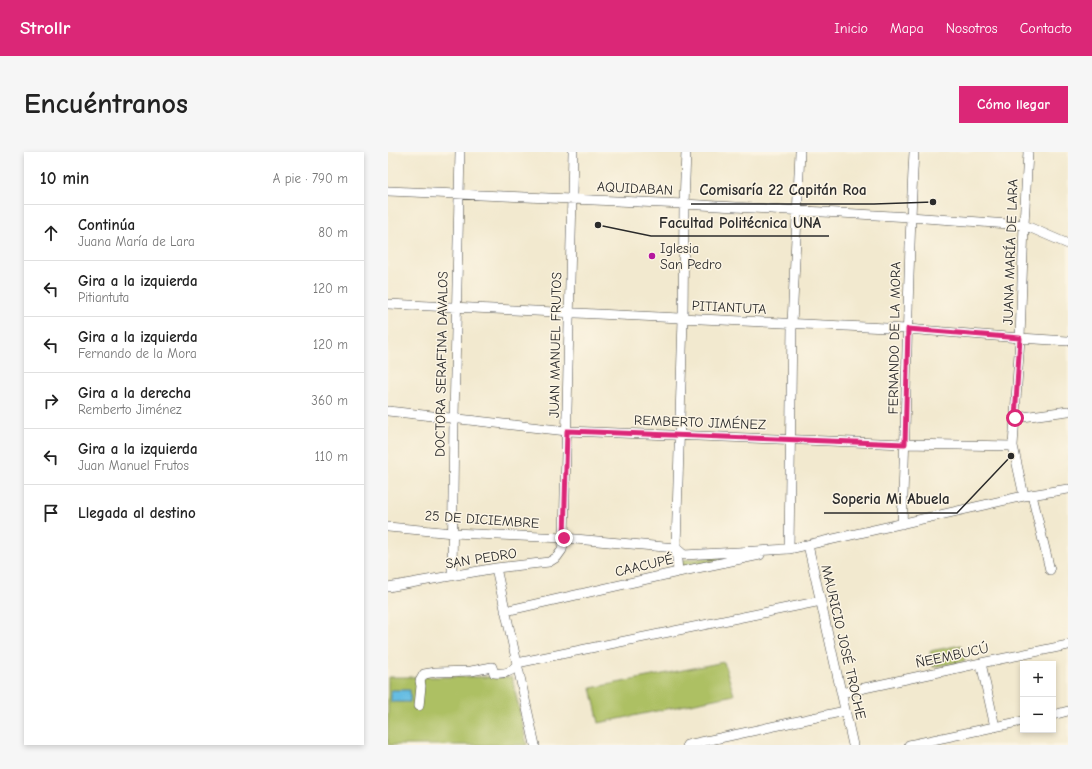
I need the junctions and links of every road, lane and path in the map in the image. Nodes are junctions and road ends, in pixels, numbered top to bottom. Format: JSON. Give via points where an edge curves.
{"nodes":[{"id":1,"x":460,"y":152,"type":"edge"},
{"id":2,"x":573,"y":152,"type":"edge"},
{"id":3,"x":686,"y":152,"type":"edge"},
{"id":4,"x":800,"y":152,"type":"edge"},
{"id":5,"x":914,"y":152,"type":"edge"},
{"id":6,"x":1028,"y":152,"type":"edge"},
{"id":7,"x":388,"y":191,"type":"edge"},
{"id":8,"x":459,"y":194,"type":"junction"},
{"id":9,"x":572,"y":199,"type":"junction"},
{"id":10,"x":684,"y":204,"type":"junction"},
{"id":11,"x":798,"y":211,"type":"junction"},
{"id":12,"x":910,"y":217,"type":"junction"},
{"id":13,"x":1024,"y":225,"type":"junction"},
{"id":14,"x":1068,"y":244,"type":"edge"},
{"id":15,"x":388,"y":304,"type":"edge"},
{"id":16,"x":456,"y":308,"type":"junction"},
{"id":17,"x":569,"y":313,"type":"junction"},
{"id":18,"x":683,"y":319,"type":"junction"},
{"id":19,"x":792,"y":324,"type":"junction"},
{"id":20,"x":908,"y":329,"type":"junction"},
{"id":21,"x":1020,"y":338,"type":"junction"},
{"id":22,"x":1068,"y":341,"type":"edge"},
{"id":23,"x":388,"y":411,"type":"edge"},
{"id":24,"x":1068,"y":411,"type":"edge"},
{"id":25,"x":454,"y":418,"type":"junction"},
{"id":26,"x":1015,"y":418,"type":"junction"},
{"id":27,"x":567,"y":431,"type":"junction"},
{"id":28,"x":679,"y":435,"type":"junction"},
{"id":29,"x":790,"y":439,"type":"junction"},
{"id":30,"x":905,"y":444,"type":"junction"},
{"id":31,"x":1013,"y":446,"type":"junction"},
{"id":32,"x":1068,"y":489,"type":"edge"},
{"id":33,"x":1028,"y":496,"type":"junction"},
{"id":34,"x":902,"y":524,"type":"junction"},
{"id":35,"x":388,"y":527,"type":"edge"},
{"id":36,"x":453,"y":533,"type":"junction"},
{"id":37,"x":564,"y":538,"type":"junction"},
{"id":38,"x":808,"y":545,"type":"junction"},
{"id":39,"x":676,"y":548,"type":"junction"},
{"id":40,"x":789,"y":549,"type":"junction"},
{"id":41,"x":496,"y":568,"type":"junction"},
{"id":42,"x":1050,"y":570,"type":"dead end"},
{"id":43,"x":678,"y":572,"type":"junction"},
{"id":44,"x":452,"y":576,"type":"junction"},
{"id":45,"x":388,"y":587,"type":"edge"},
{"id":46,"x":821,"y":601,"type":"junction"},
{"id":47,"x":505,"y":611,"type":"junction"},
{"id":48,"x":1068,"y":645,"type":"edge"},
{"id":49,"x":517,"y":663,"type":"junction"},
{"id":50,"x":981,"y":663,"type":"junction"},
{"id":51,"x":841,"y":693,"type":"junction"},
{"id":52,"x":419,"y":706,"type":"dead end"},
{"id":53,"x":845,"y":711,"type":"junction"},
{"id":54,"x":1068,"y":711,"type":"edge"},
{"id":55,"x":1056,"y":713,"type":"edge"},
{"id":56,"x":1020,"y":722,"type":"edge"},
{"id":57,"x":995,"y":727,"type":"junction"},
{"id":58,"x":535,"y":745,"type":"edge"},
{"id":59,"x":687,"y":745,"type":"edge"},
{"id":60,"x":853,"y":745,"type":"edge"},
{"id":61,"x":909,"y":745,"type":"edge"}],
"edges":[{"from":1,"to":8,"type":"street","name":"DOCTORA SERAFINA DAVALOS"},
{"from":2,"to":9,"type":"street","name":"JUAN MANUEL FRUTOS"},
{"from":3,"to":10,"type":"street"},
{"from":4,"to":11,"type":"street"},
{"from":5,"to":12,"type":"street","name":"FERNANDO DE LA MORA"},
{"from":6,"to":13,"type":"street","name":"JUANA MARÍA DE LARA"},
{"from":7,"to":8,"type":"street","name":"AQUIDABAN"},
{"from":8,"to":9,"type":"street","name":"AQUIDABAN"},
{"from":8,"to":16,"type":"street","name":"DOCTORA SERAFINA DAVALOS"},
{"from":9,"to":10,"type":"street","name":"AQUIDABAN"},
{"from":9,"to":17,"type":"street","name":"JUAN MANUEL FRUTOS"},
{"from":10,"to":11,"type":"street","name":"AQUIDABAN"},
{"from":10,"to":18,"type":"street"},
{"from":11,"to":12,"type":"street","name":"AQUIDABAN"},
{"from":11,"to":19,"type":"street"},
{"from":12,"to":13,"type":"street","name":"AQUIDABAN"},
{"from":12,"to":20,"type":"street","name":"FERNANDO DE LA MORA"},
{"from":13,"to":14,"type":"street","name":"AQUIDABAN"},
{"from":13,"to":21,"type":"street","name":"JUANA MARÍA DE LARA"},
{"from":15,"to":16,"type":"street","name":"PITIANTUTA"},
{"from":16,"to":17,"type":"street","name":"PITIANTUTA"},
{"from":16,"to":25,"type":"street","name":"DOCTORA SERAFINA DAVALOS"},
{"from":17,"to":18,"type":"street","name":"PITIANTUTA"},
{"from":17,"to":27,"type":"street","name":"JUAN MANUEL FRUTOS"},
{"from":18,"to":19,"type":"street","name":"PITIANTUTA"},
{"from":18,"to":28,"type":"street"},
{"from":19,"to":20,"type":"street","name":"PITIANTUTA"},
{"from":19,"to":29,"type":"street"},
{"from":20,"to":21,"type":"street","name":"PITIANTUTA"},
{"from":20,"to":30,"type":"street","name":"FERNANDO DE LA MORA"},
{"from":21,"to":22,"type":"street","name":"PITIANTUTA"},
{"from":21,"to":26,"type":"street","name":"JUANA MARÍA DE LARA"},
{"from":23,"to":25,"type":"street","name":"REMBERTO JIMÉNEZ"},
{"from":24,"to":26,"type":"street"},
{"from":25,"to":27,"type":"street","name":"REMBERTO JIMÉNEZ"},
{"from":25,"to":36,"type":"street","name":"DOCTORA SERAFINA DAVALOS"},
{"from":26,"to":31,"type":"street","name":"JUANA MARÍA DE LARA"},
{"from":27,"to":28,"type":"street","name":"REMBERTO JIMÉNEZ"},
{"from":27,"to":37,"type":"street","name":"JUAN MANUEL FRUTOS"},
{"from":28,"to":29,"type":"street","name":"REMBERTO JIMÉNEZ"},
{"from":28,"to":39,"type":"street"},
{"from":29,"to":30,"type":"street","name":"REMBERTO JIMÉNEZ"},
{"from":29,"to":40,"type":"street"},
{"from":30,"to":31,"type":"street","name":"REMBERTO JIMÉNEZ"},
{"from":30,"to":34,"type":"street","name":"FERNANDO DE LA MORA"},
{"from":31,"to":33,"type":"street","name":"JUANA MARÍA DE LARA"},
{"from":32,"to":33,"type":"street","name":"25 DE DICIEMBRE"},
{"from":33,"to":34,"type":"street","name":"25 DE DICIEMBRE"},
{"from":33,"to":42,"type":"street","name":"JUANA MARÍA DE LARA"},
{"from":34,"to":38,"type":"street","name":"25 DE DICIEMBRE"},
{"from":35,"to":36,"type":"street","name":"25 DE DICIEMBRE"},
{"from":36,"to":37,"type":"street","name":"25 DE DICIEMBRE"},
{"from":36,"to":44,"type":"street","name":"DOCTORA SERAFINA DAVALOS"},
{"from":37,"to":39,"type":"street","name":"25 DE DICIEMBRE"},
{"from":37,"to":41,"type":"street","name":"SAN PEDRO","via":[[558,557],[549,562]]},
{"from":38,"to":40,"type":"street","name":"25 DE DICIEMBRE"},
{"from":38,"to":46,"type":"street","name":"MAURICIO JOSÉ TROCHE"},
{"from":39,"to":40,"type":"street","name":"25 DE DICIEMBRE","via":[[684,555]]},
{"from":39,"to":43,"type":"street"},
{"from":40,"to":43,"type":"street","name":"CAACUPÉ"},
{"from":41,"to":44,"type":"street","name":"SAN PEDRO"},
{"from":41,"to":47,"type":"street"},
{"from":43,"to":47,"type":"street","name":"CAACUPÉ"},
{"from":44,"to":45,"type":"street","name":"SAN PEDRO"},
{"from":46,"to":49,"type":"street"},
{"from":46,"to":51,"type":"street","name":"MAURICIO JOSÉ TROCHE"},
{"from":47,"to":49,"type":"street"},
{"from":48,"to":50,"type":"street","name":"ÑEEMBUCÚ"},
{"from":49,"to":52,"type":"street","via":[[510,672],[494,673],[492,667],[424,674],[420,681]]},
{"from":49,"to":58,"type":"street"},
{"from":50,"to":51,"type":"street","name":"ÑEEMBUCÚ"},
{"from":50,"to":57,"type":"street"},
{"from":51,"to":53,"type":"street","name":"MAURICIO JOSÉ TROCHE"},
{"from":53,"to":59,"type":"street"},
{"from":53,"to":60,"type":"street","name":"MAURICIO JOSÉ TROCHE"},
{"from":54,"to":55,"type":"street"},
{"from":56,"to":57,"type":"street"},
{"from":57,"to":61,"type":"street"}]}
